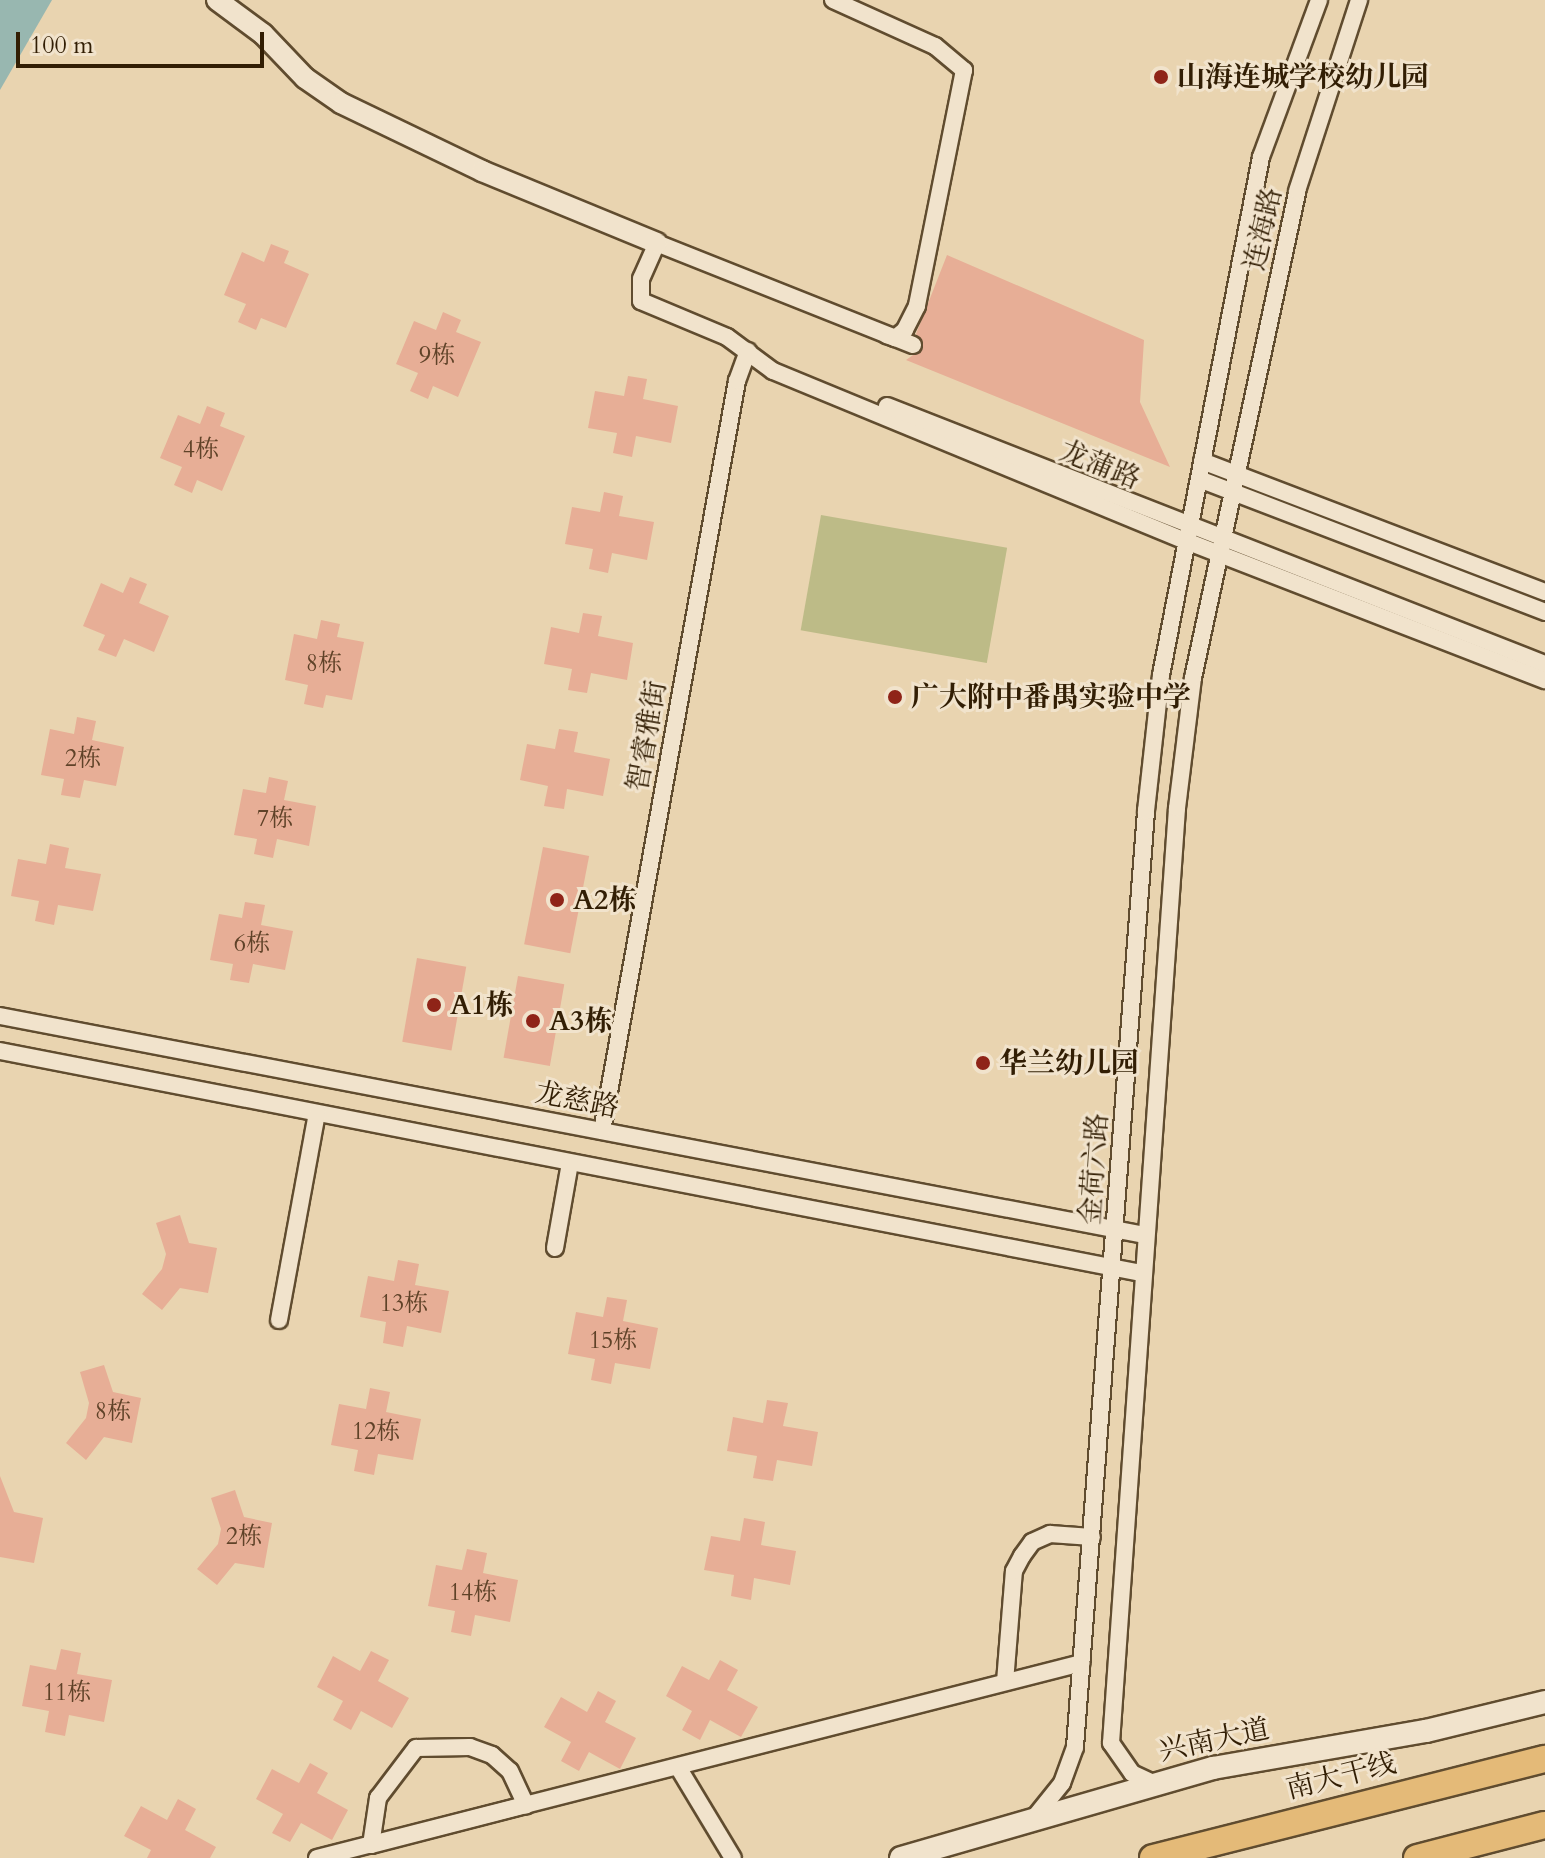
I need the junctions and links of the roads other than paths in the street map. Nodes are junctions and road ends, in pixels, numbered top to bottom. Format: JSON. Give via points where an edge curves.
{"nodes":[{"id":1,"x":217,"y":0,"type":"edge"},
{"id":2,"x":833,"y":0,"type":"edge"},
{"id":3,"x":1319,"y":0,"type":"edge"},
{"id":4,"x":1359,"y":0,"type":"edge"},
{"id":5,"x":666,"y":247,"type":"junction"},
{"id":6,"x":648,"y":299,"type":"junction"},
{"id":7,"x":895,"y":338,"type":"junction"},
{"id":8,"x":913,"y":345,"type":"dead end"},
{"id":9,"x":748,"y":351,"type":"junction"},
{"id":10,"x":1202,"y":461,"type":"junction"},
{"id":11,"x":1237,"y":474,"type":"junction"},
{"id":12,"x":1199,"y":479,"type":"junction"},
{"id":13,"x":1233,"y":491,"type":"junction"},
{"id":14,"x":1187,"y":534,"type":"junction"},
{"id":15,"x":1221,"y":547,"type":"junction"},
{"id":16,"x":1545,"y":592,"type":"edge"},
{"id":17,"x":1545,"y":612,"type":"edge"},
{"id":18,"x":1545,"y":664,"type":"edge"},
{"id":19,"x":1545,"y":680,"type":"edge"},
{"id":20,"x":0,"y":1016,"type":"edge"},
{"id":21,"x":0,"y":1051,"type":"edge"},
{"id":22,"x":317,"y":1113,"type":"junction"},
{"id":23,"x":602,"y":1131,"type":"junction"},
{"id":24,"x":570,"y":1163,"type":"junction"},
{"id":25,"x":1116,"y":1230,"type":"junction"},
{"id":26,"x":1145,"y":1235,"type":"junction"},
{"id":27,"x":555,"y":1248,"type":"dead end"},
{"id":28,"x":1113,"y":1269,"type":"junction"},
{"id":29,"x":1141,"y":1273,"type":"junction"},
{"id":30,"x":279,"y":1320,"type":"dead end"},
{"id":31,"x":1092,"y":1537,"type":"junction"},
{"id":32,"x":1082,"y":1663,"type":"junction"},
{"id":33,"x":1005,"y":1682,"type":"junction"},
{"id":34,"x":1545,"y":1702,"type":"edge"},
{"id":35,"x":1545,"y":1759,"type":"edge"},
{"id":36,"x":678,"y":1767,"type":"junction"},
{"id":37,"x":1153,"y":1783,"type":"junction"},
{"id":38,"x":526,"y":1805,"type":"junction"},
{"id":39,"x":1030,"y":1822,"type":"junction"},
{"id":40,"x":1545,"y":1825,"type":"edge"},
{"id":41,"x":371,"y":1845,"type":"junction"},
{"id":42,"x":317,"y":1858,"type":"edge"},
{"id":43,"x":733,"y":1858,"type":"edge"},
{"id":44,"x":901,"y":1858,"type":"edge"},
{"id":45,"x":1153,"y":1858,"type":"edge"},
{"id":46,"x":1417,"y":1858,"type":"edge"}],
"edges":[{"from":1,"to":5,"type":"street","via":[[341,103],[482,171]]},
{"from":2,"to":7,"type":"street","via":[[935,46],[964,70],[917,306]]},
{"from":3,"to":10,"type":"street","name":"连海路","via":[[1261,157]]},
{"from":4,"to":11,"type":"street","name":"连海路","via":[[1297,191]]},
{"from":5,"to":6,"type":"street","via":[[639,291],[641,301]]},
{"from":5,"to":7,"type":"street"},
{"from":6,"to":9,"type":"street","name":"龙蒲路"},
{"from":6,"to":14,"type":"street","name":"龙蒲路","via":[[732,331],[778,362]]},
{"from":7,"to":8,"type":"street"},
{"from":9,"to":14,"type":"street","name":"龙蒲路","via":[[773,371]]},
{"from":9,"to":23,"type":"street","name":"智睿雅街","via":[[737,381]]},
{"from":10,"to":11,"type":"street"},
{"from":10,"to":12,"type":"street","name":"金荷六路"},
{"from":11,"to":13,"type":"street","name":"金荷六路"},
{"from":11,"to":16,"type":"street"},
{"from":12,"to":13,"type":"street"},
{"from":12,"to":14,"type":"street","name":"金荷六路"},
{"from":13,"to":15,"type":"street","name":"金荷六路"},
{"from":13,"to":17,"type":"street"},
{"from":14,"to":15,"type":"street","name":"龙蒲路"},
{"from":14,"to":25,"type":"street","name":"金荷六路","via":[[1161,675],[1146,811]]},
{"from":15,"to":18,"type":"street","name":"龙蒲路"},
{"from":15,"to":19,"type":"street","name":"龙蒲路"},
{"from":15,"to":26,"type":"street","name":"金荷六路","via":[[1193,678],[1177,808]]},
{"from":20,"to":23,"type":"street","name":"龙慈路"},
{"from":21,"to":22,"type":"street"},
{"from":22,"to":24,"type":"street"},
{"from":22,"to":30,"type":"street"},
{"from":23,"to":25,"type":"street","name":"龙慈路"},
{"from":24,"to":27,"type":"street"},
{"from":24,"to":28,"type":"street"},
{"from":25,"to":26,"type":"street","name":"龙慈路"},
{"from":25,"to":28,"type":"street","name":"金荷六路"},
{"from":26,"to":29,"type":"street","name":"金荷六路"},
{"from":28,"to":29,"type":"street"},
{"from":28,"to":31,"type":"street","name":"金荷六路"},
{"from":29,"to":37,"type":"street","name":"金荷六路","via":[[1111,1743],[1132,1773]]},
{"from":31,"to":32,"type":"street","name":"金荷六路"},
{"from":31,"to":33,"type":"street","via":[[1050,1534],[1032,1542],[1022,1556],[1014,1571]]},
{"from":32,"to":33,"type":"street"},
{"from":32,"to":39,"type":"street","name":"金荷六路","via":[[1070,1767],[1051,1801]]},
{"from":33,"to":36,"type":"street"},
{"from":34,"to":37,"type":"main road","name":"兴南大道","via":[[1426,1731]]},
{"from":35,"to":45,"type":"highway","name":"南大干线"},
{"from":36,"to":38,"type":"street"},
{"from":36,"to":43,"type":"street"},
{"from":37,"to":39,"type":"main road","name":"兴南大道"},
{"from":38,"to":41,"type":"street"},
{"from":38,"to":41,"type":"street","via":[[510,1771],[492,1755],[470,1747],[416,1748],[378,1798]]},
{"from":39,"to":44,"type":"main road","name":"兴南大道"},
{"from":40,"to":46,"type":"highway"},
{"from":41,"to":42,"type":"street"}]}
